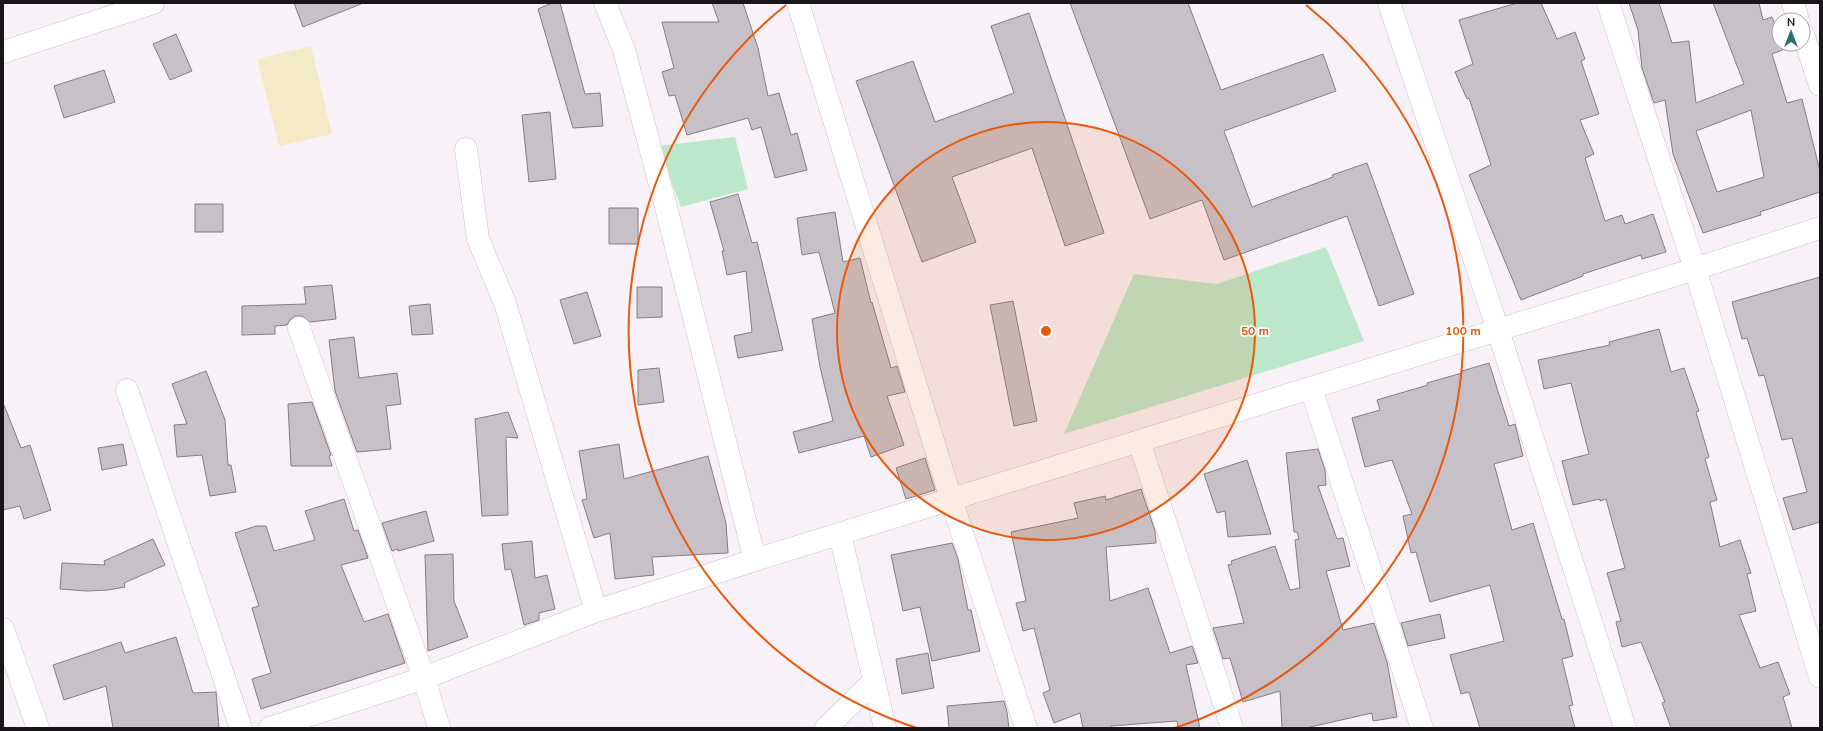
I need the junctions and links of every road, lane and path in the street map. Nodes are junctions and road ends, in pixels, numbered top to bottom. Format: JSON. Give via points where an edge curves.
{"nodes":[{"id":1,"x":152,"y":3,"type":"edge"},
{"id":2,"x":605,"y":3,"type":"edge"},
{"id":3,"x":798,"y":3,"type":"edge"},
{"id":4,"x":1389,"y":3,"type":"edge"},
{"id":5,"x":1608,"y":3,"type":"edge"},
{"id":6,"x":3,"y":52,"type":"edge"},
{"id":7,"x":1809,"y":52,"type":"edge"},
{"id":8,"x":1820,"y":85,"type":"edge"},
{"id":9,"x":466,"y":149,"type":"dead end"},
{"id":10,"x":1820,"y":228,"type":"edge"},
{"id":11,"x":1695,"y":269,"type":"junction"},
{"id":12,"x":300,"y":328,"type":"dead end"},
{"id":13,"x":1498,"y":330,"type":"junction"},
{"id":14,"x":1311,"y":388,"type":"junction"},
{"id":15,"x":127,"y":390,"type":"dead end"},
{"id":16,"x":1139,"y":441,"type":"junction"},
{"id":17,"x":951,"y":499,"type":"junction"},
{"id":18,"x":840,"y":534,"type":"junction"},
{"id":19,"x":755,"y":560,"type":"junction"},
{"id":20,"x":596,"y":611,"type":"junction"},
{"id":21,"x":3,"y":629,"type":"edge"},
{"id":22,"x":1820,"y":677,"type":"edge"},
{"id":23,"x":424,"y":678,"type":"junction"},
{"id":24,"x":874,"y":681,"type":"junction"},
{"id":25,"x":38,"y":728,"type":"edge"},
{"id":26,"x":241,"y":728,"type":"edge"},
{"id":27,"x":270,"y":728,"type":"edge"},
{"id":28,"x":439,"y":728,"type":"edge"},
{"id":29,"x":826,"y":728,"type":"edge"},
{"id":30,"x":885,"y":728,"type":"edge"},
{"id":31,"x":1026,"y":728,"type":"edge"},
{"id":32,"x":1232,"y":728,"type":"edge"},
{"id":33,"x":1422,"y":728,"type":"edge"},
{"id":34,"x":1625,"y":728,"type":"edge"}],
"edges":[{"from":1,"to":6,"type":"street"},
{"from":2,"to":19,"type":"street","via":[[624,50]]},
{"from":3,"to":17,"type":"street"},
{"from":4,"to":13,"type":"street"},
{"from":5,"to":11,"type":"street"},
{"from":7,"to":8,"type":"street"},
{"from":9,"to":20,"type":"street","via":[[478,239],[505,303]]},
{"from":10,"to":11,"type":"street"},
{"from":11,"to":13,"type":"street"},
{"from":11,"to":22,"type":"street"},
{"from":12,"to":23,"type":"street"},
{"from":13,"to":14,"type":"street"},
{"from":13,"to":34,"type":"street"},
{"from":14,"to":16,"type":"street"},
{"from":14,"to":33,"type":"street"},
{"from":15,"to":26,"type":"street"},
{"from":16,"to":17,"type":"street"},
{"from":16,"to":32,"type":"street"},
{"from":17,"to":18,"type":"street"},
{"from":17,"to":31,"type":"street"},
{"from":18,"to":19,"type":"street"},
{"from":18,"to":24,"type":"street"},
{"from":19,"to":20,"type":"street"},
{"from":20,"to":23,"type":"street"},
{"from":21,"to":25,"type":"street"},
{"from":23,"to":27,"type":"street"},
{"from":23,"to":28,"type":"street"},
{"from":24,"to":29,"type":"street"},
{"from":24,"to":30,"type":"street"}]}
